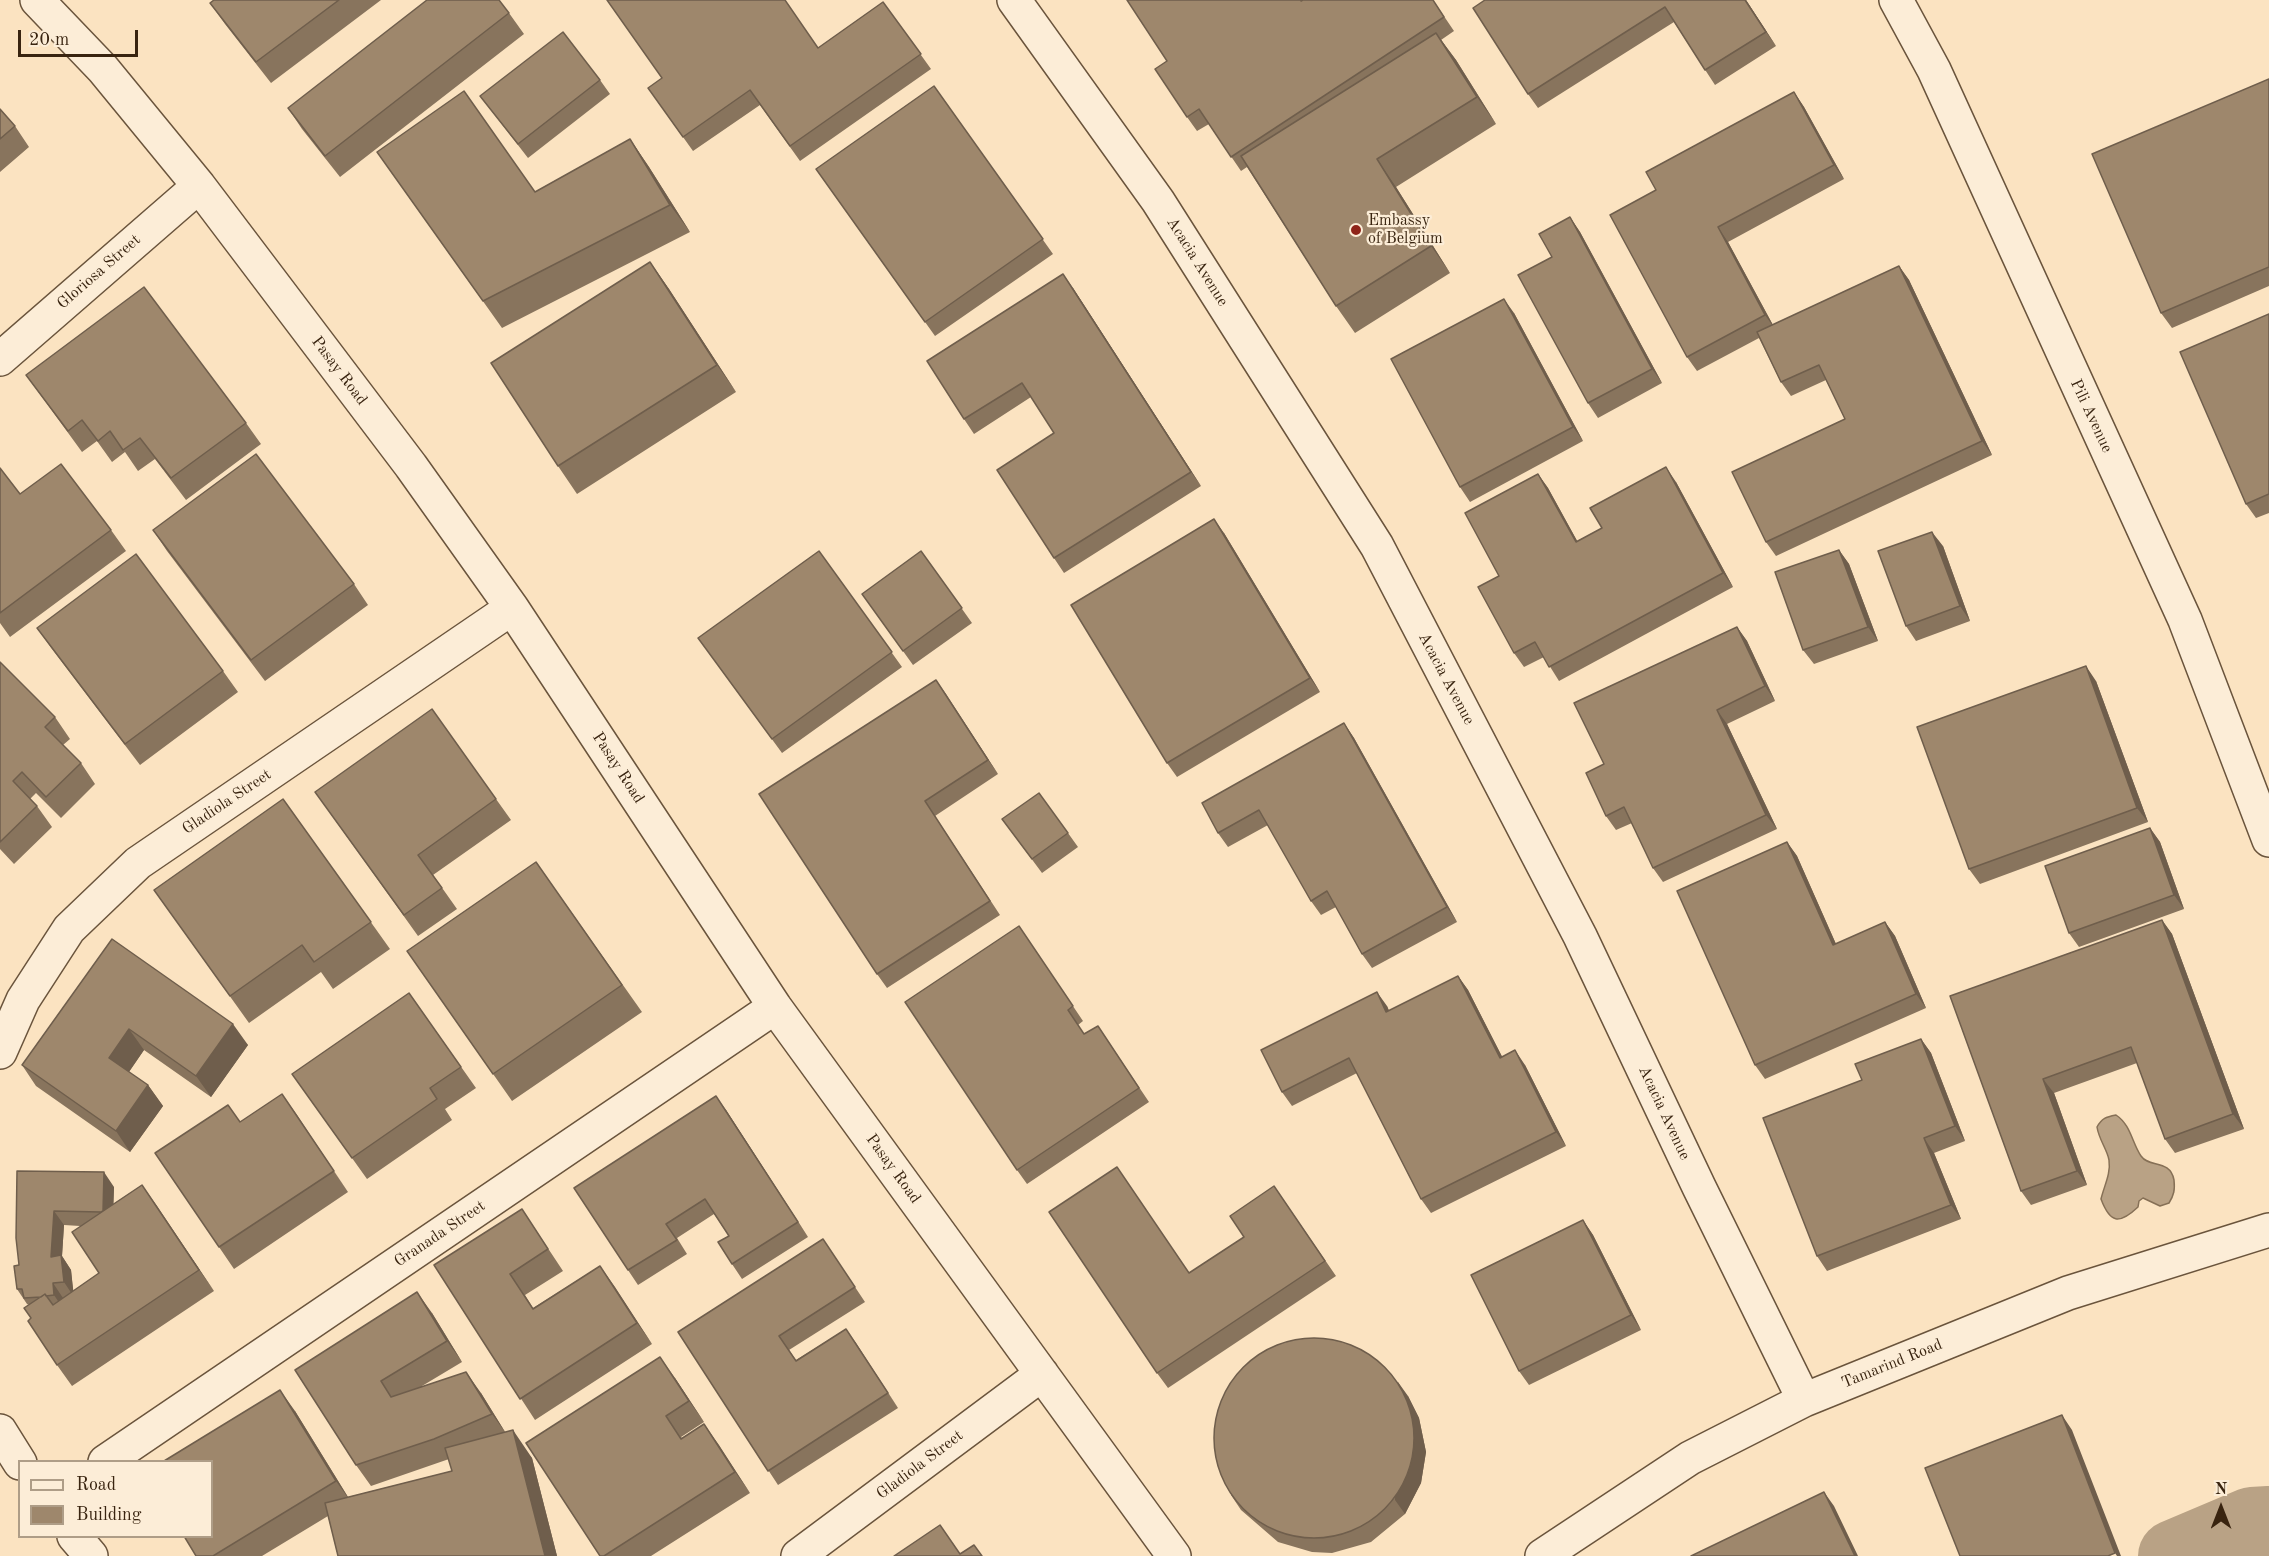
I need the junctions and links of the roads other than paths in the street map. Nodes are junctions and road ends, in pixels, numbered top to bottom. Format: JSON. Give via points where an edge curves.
{"nodes":[{"id":1,"x":37,"y":0,"type":"edge"},
{"id":2,"x":1014,"y":0,"type":"edge"},
{"id":3,"x":1896,"y":0,"type":"edge"},
{"id":4,"x":199,"y":186,"type":"junction"},
{"id":5,"x":0,"y":359,"type":"edge"},
{"id":6,"x":512,"y":608,"type":"junction"},
{"id":7,"x":2269,"y":840,"type":"edge"},
{"id":8,"x":775,"y":1007,"type":"junction"},
{"id":9,"x":0,"y":1052,"type":"edge"},
{"id":10,"x":2269,"y":1230,"type":"edge"},
{"id":11,"x":1042,"y":1374,"type":"junction"},
{"id":12,"x":1804,"y":1400,"type":"junction"},
{"id":13,"x":0,"y":1431,"type":"edge"},
{"id":14,"x":18,"y":1460,"type":"edge"},
{"id":15,"x":106,"y":1460,"type":"edge"},
{"id":16,"x":76,"y":1538,"type":"edge"},
{"id":17,"x":91,"y":1556,"type":"edge"},
{"id":18,"x":798,"y":1556,"type":"edge"},
{"id":19,"x":1174,"y":1556,"type":"edge"},
{"id":20,"x":1542,"y":1556,"type":"edge"}],
"edges":[{"from":1,"to":4,"type":"street","name":"Pasay Road","via":[[103,69]]},
{"from":2,"to":12,"type":"street","name":"Acacia Avenue","via":[[1158,201],[1377,546],[1580,936]]},
{"from":3,"to":7,"type":"street","name":"Pili Avenue","via":[[1934,70],[2184,620]]},
{"from":4,"to":5,"type":"street","name":"Gloriosa Street"},
{"from":4,"to":6,"type":"street","name":"Pasay Road","via":[[411,466]]},
{"from":6,"to":8,"type":"street","name":"Pasay Road"},
{"from":6,"to":9,"type":"street","name":"Gladiola Street","via":[[138,863],[69,929],[23,1000]]},
{"from":8,"to":11,"type":"street","name":"Pasay Road"},
{"from":8,"to":15,"type":"street","name":"Granada Street"},
{"from":10,"to":12,"type":"street","name":"Tamarind Road","via":[[2068,1293]]},
{"from":11,"to":18,"type":"street","name":"Gladiola Street"},
{"from":11,"to":19,"type":"street","name":"Pasay Road"},
{"from":12,"to":20,"type":"street","name":"Tamarind Road","via":[[1690,1458]]},
{"from":13,"to":14,"type":"street"},
{"from":16,"to":17,"type":"street"}]}
